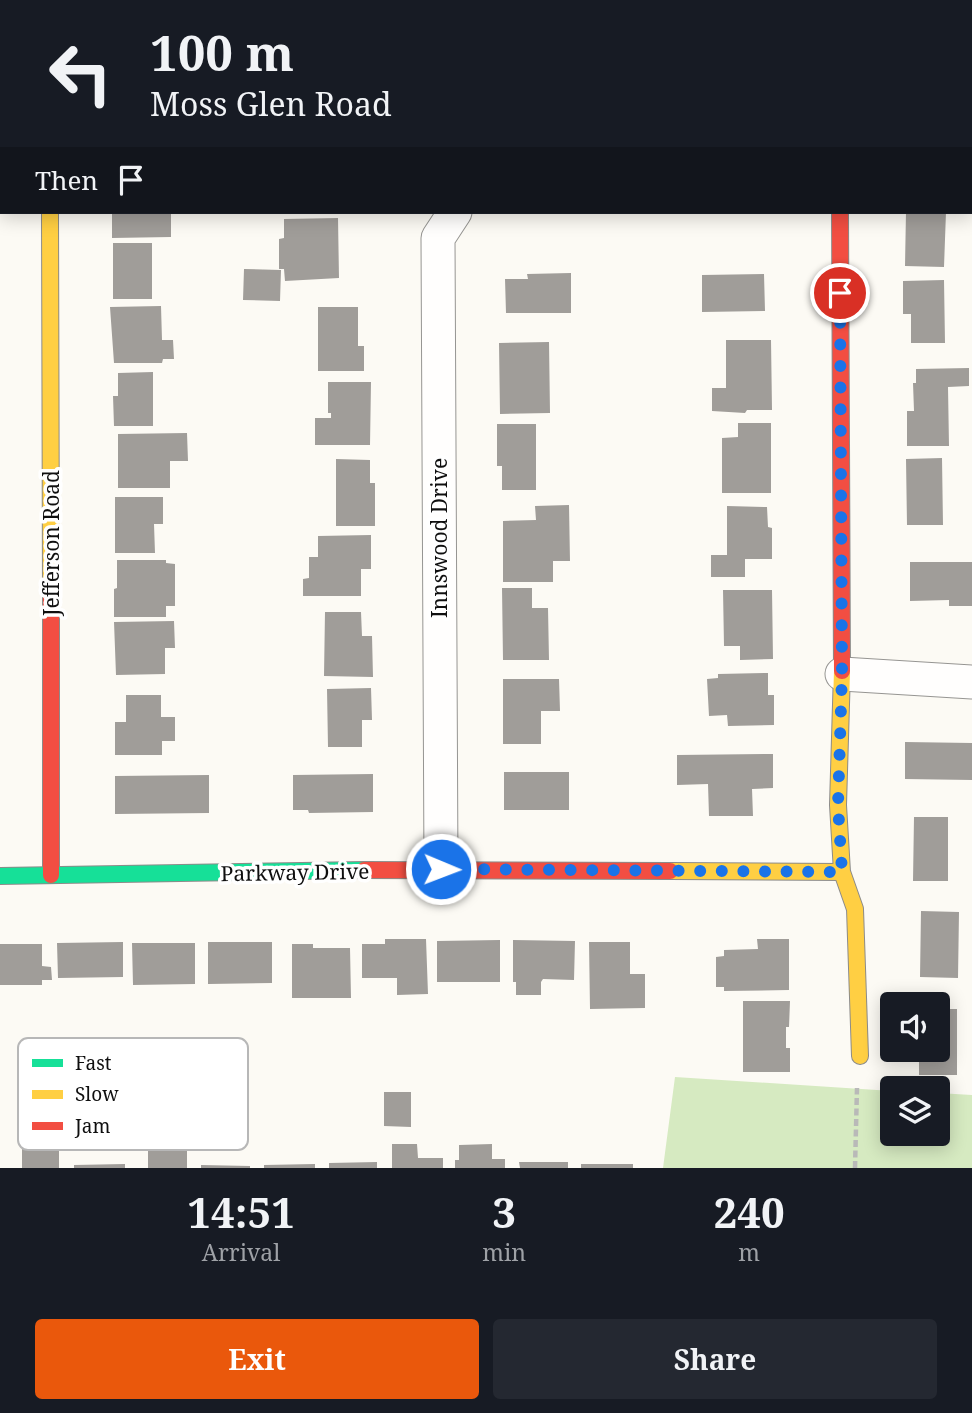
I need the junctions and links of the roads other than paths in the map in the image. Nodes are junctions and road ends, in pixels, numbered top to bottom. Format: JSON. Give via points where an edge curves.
{"nodes":[{"id":1,"x":50,"y":214,"type":"edge"},
{"id":2,"x":454,"y":214,"type":"edge"},
{"id":3,"x":840,"y":214,"type":"edge"},
{"id":4,"x":842,"y":674,"type":"junction"},
{"id":5,"x":972,"y":682,"type":"edge"},
{"id":6,"x":441,"y":869,"type":"junction"},
{"id":7,"x":842,"y":872,"type":"junction"},
{"id":8,"x":51,"y":875,"type":"junction"},
{"id":9,"x":0,"y":876,"type":"edge"},
{"id":10,"x":860,"y":1056,"type":"road end"}],
"edges":[{"from":1,"to":8,"type":"street","name":"Jefferson Road"},
{"from":2,"to":6,"type":"street","name":"Innswood Drive","via":[[438,239]]},
{"from":3,"to":4,"type":"street"},
{"from":4,"to":5,"type":"street"},
{"from":4,"to":7,"type":"street","via":[[838,805]]},
{"from":6,"to":7,"type":"street","name":"Parkway Drive"},
{"from":6,"to":8,"type":"street","name":"Parkway Drive"},
{"from":7,"to":10,"type":"street","via":[[855,909]]},
{"from":8,"to":9,"type":"street","name":"Parkway Drive"}]}
